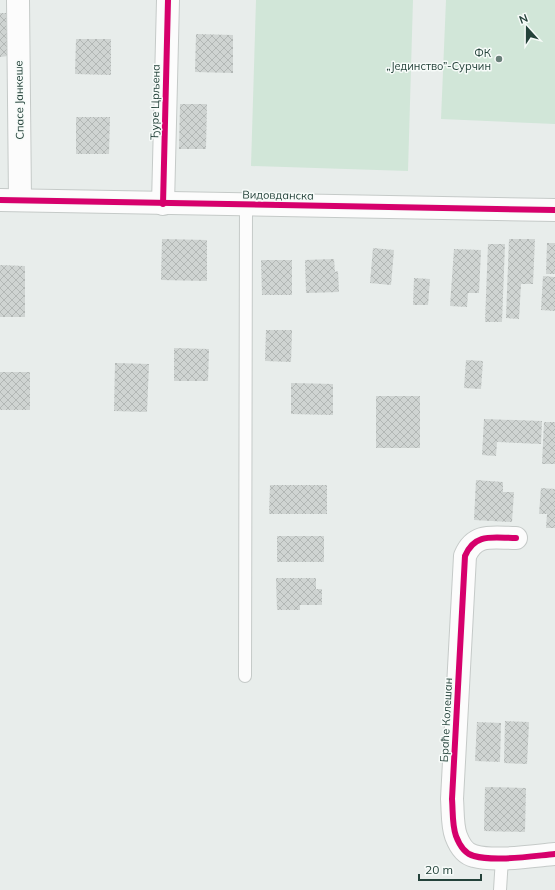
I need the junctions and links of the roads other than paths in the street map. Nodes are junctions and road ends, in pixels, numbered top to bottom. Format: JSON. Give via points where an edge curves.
{"nodes":[{"id":1,"x":18,"y":0,"type":"edge"},
{"id":2,"x":168,"y":0,"type":"edge"},
{"id":3,"x":10,"y":200,"type":"edge"},
{"id":4,"x":163,"y":204,"type":"junction"},
{"id":5,"x":246,"y":204,"type":"junction"},
{"id":6,"x":555,"y":210,"type":"edge"},
{"id":7,"x":516,"y":538,"type":"dead end"},
{"id":8,"x":245,"y":676,"type":"dead end"},
{"id":9,"x":555,"y":854,"type":"edge"},
{"id":10,"x":502,"y":858,"type":"junction"},
{"id":11,"x":500,"y":890,"type":"edge"}],
"edges":[{"from":1,"to":3,"type":"street","name":"Спасе Јанкеше"},
{"from":2,"to":4,"type":"street","name":"Ђуре Црљена"},
{"from":3,"to":4,"type":"street","name":"Видовданска"},
{"from":4,"to":5,"type":"street","name":"Видовданска"},
{"from":5,"to":6,"type":"street","name":"Видовданска"},
{"from":5,"to":8,"type":"lane"},
{"from":7,"to":10,"type":"street","name":"Браће Колешан","via":[[478,540],[473,542],[466,556],[452,799],[454,827],[460,844],[474,856]]},
{"from":9,"to":10,"type":"street","name":"Браће Колешан"},
{"from":10,"to":11,"type":"lane"}]}
